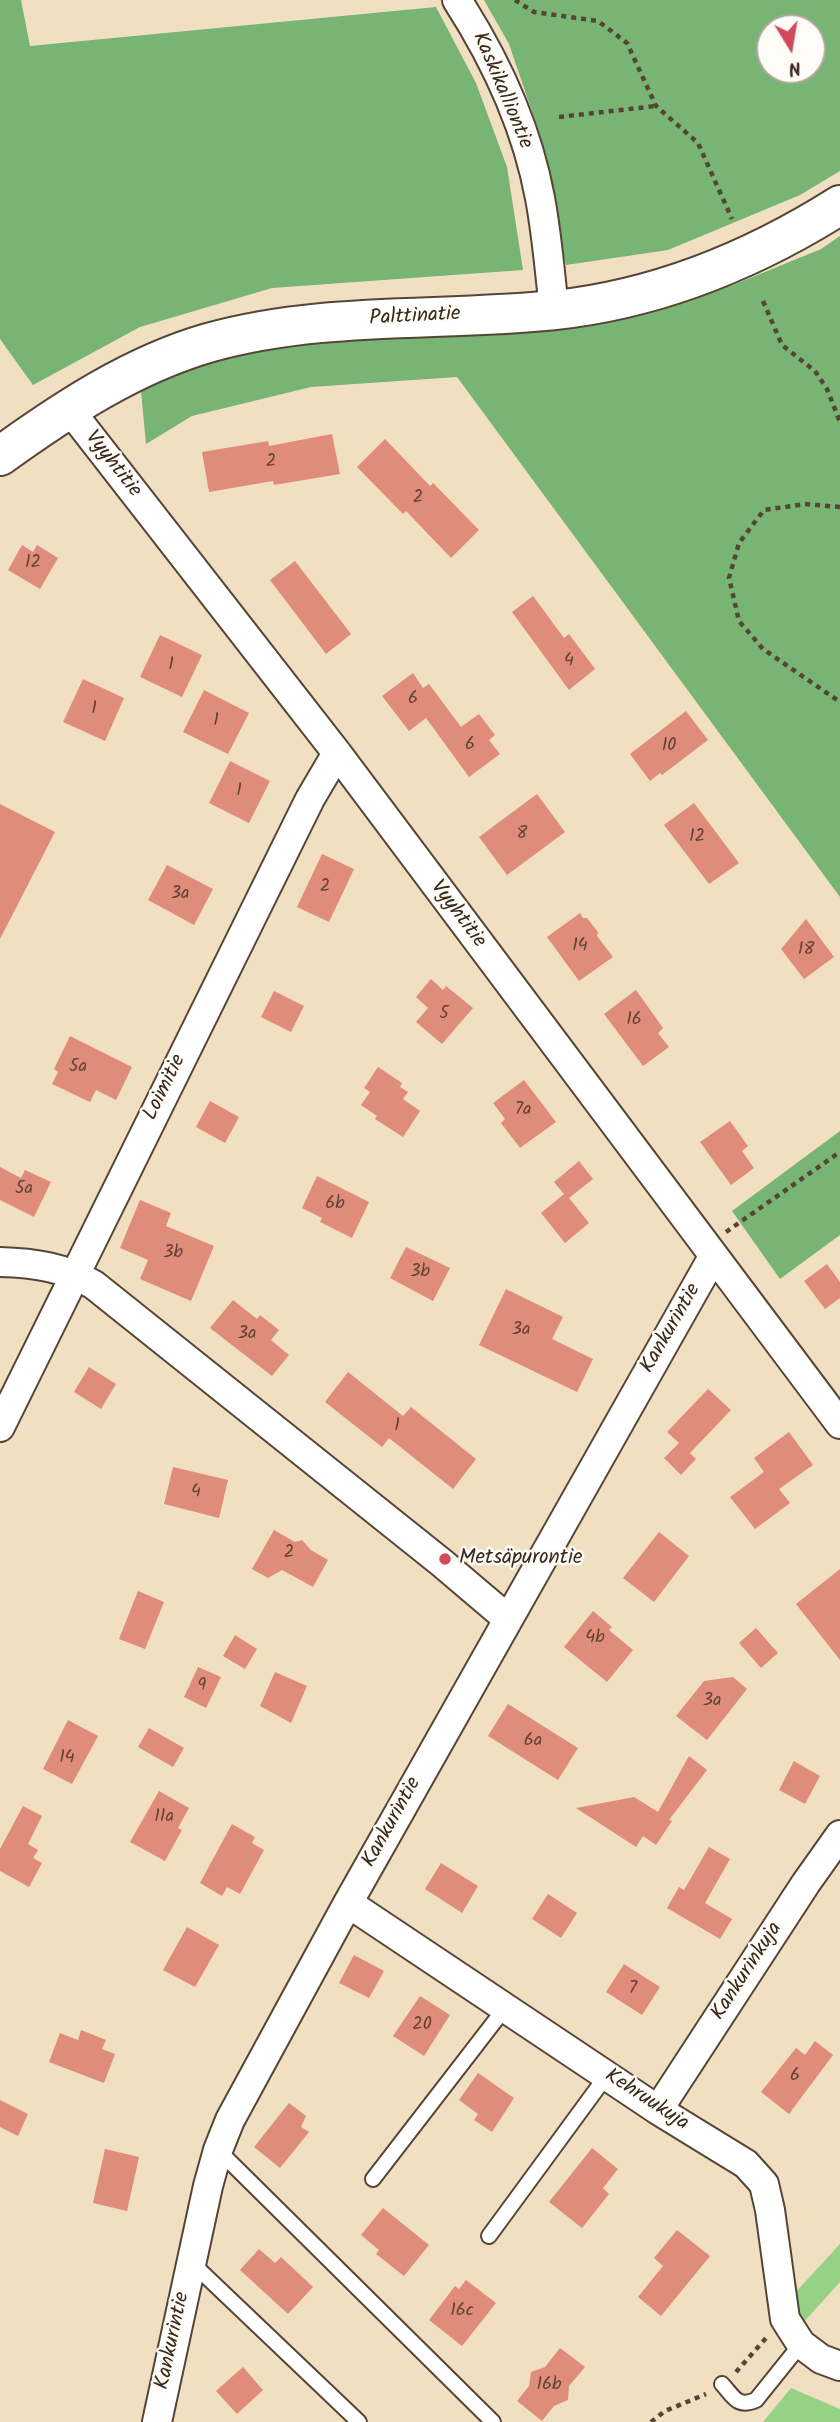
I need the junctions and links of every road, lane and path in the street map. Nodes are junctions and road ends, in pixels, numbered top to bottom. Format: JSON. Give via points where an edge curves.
{"nodes":[{"id":1,"x":457,"y":0,"type":"edge"},
{"id":2,"x":515,"y":0,"type":"edge"},
{"id":3,"x":656,"y":106,"type":"junction"},
{"id":4,"x":559,"y":117,"type":"dead end"},
{"id":5,"x":840,"y":205,"type":"edge"},
{"id":6,"x":732,"y":219,"type":"dead end"},
{"id":7,"x":763,"y":300,"type":"dead end"},
{"id":8,"x":554,"y":310,"type":"junction"},
{"id":9,"x":69,"y":409,"type":"junction"},
{"id":10,"x":837,"y":410,"type":"edge"},
{"id":11,"x":840,"y":422,"type":"edge"},
{"id":12,"x":0,"y":456,"type":"edge"},
{"id":13,"x":840,"y":507,"type":"edge"},
{"id":14,"x":840,"y":702,"type":"edge"},
{"id":15,"x":337,"y":752,"type":"junction"},
{"id":16,"x":840,"y":1152,"type":"edge"},
{"id":17,"x":727,"y":1231,"type":"dead end"},
{"id":18,"x":713,"y":1257,"type":"junction"},
{"id":19,"x":0,"y":1262,"type":"edge"},
{"id":20,"x":75,"y":1273,"type":"junction"},
{"id":21,"x":840,"y":1424,"type":"edge"},
{"id":22,"x":0,"y":1427,"type":"edge"},
{"id":23,"x":508,"y":1619,"type":"junction"},
{"id":24,"x":840,"y":1835,"type":"edge"},
{"id":25,"x":348,"y":1903,"type":"junction"},
{"id":26,"x":505,"y":2008,"type":"junction"},
{"id":27,"x":607,"y":2075,"type":"junction"},
{"id":28,"x":658,"y":2110,"type":"junction"},
{"id":29,"x":218,"y":2150,"type":"junction"},
{"id":30,"x":373,"y":2179,"type":"dead end"},
{"id":31,"x":489,"y":2236,"type":"dead end"},
{"id":32,"x":191,"y":2262,"type":"junction"},
{"id":33,"x":801,"y":2344,"type":"junction"},
{"id":34,"x":840,"y":2366,"type":"edge"},
{"id":35,"x":722,"y":2384,"type":"dead end"},
{"id":36,"x":157,"y":2422,"type":"edge"},
{"id":37,"x":359,"y":2422,"type":"edge"},
{"id":38,"x":493,"y":2422,"type":"edge"}],
"edges":[{"from":1,"to":8,"type":"street","name":"Kaskikalliontie","via":[[514,110],[530,158],[540,197]]},
{"from":2,"to":3,"type":"path","via":[[534,12],[598,21],[627,43]]},
{"from":3,"to":4,"type":"path"},
{"from":3,"to":6,"type":"path","via":[[698,143]]},
{"from":5,"to":8,"type":"street","name":"Palttinatie","via":[[721,268],[670,287]]},
{"from":7,"to":10,"type":"path","via":[[782,345],[815,371]]},
{"from":8,"to":9,"type":"street","name":"Palttinatie","via":[[285,327],[158,360]]},
{"from":9,"to":12,"type":"street","name":"Palttinatie"},
{"from":9,"to":15,"type":"street","name":"Vyyhtitie"},
{"from":10,"to":11,"type":"path"},
{"from":13,"to":14,"type":"path","via":[[805,503],[764,510],[739,544],[729,578],[739,621],[763,649]]},
{"from":15,"to":18,"type":"street","name":"Vyyhtitie"},
{"from":15,"to":20,"type":"street","name":"Loimitie"},
{"from":16,"to":17,"type":"path"},
{"from":18,"to":21,"type":"street","name":"Vyyhtitie"},
{"from":18,"to":23,"type":"street","name":"Kankurintie"},
{"from":19,"to":20,"type":"street","via":[[35,1263]]},
{"from":20,"to":22,"type":"street","name":"Loimitie"},
{"from":20,"to":23,"type":"street"},
{"from":23,"to":25,"type":"street","name":"Kankurintie"},
{"from":24,"to":28,"type":"street","name":"Kankurinkuja"},
{"from":25,"to":26,"type":"street","name":"Kehruukuja"},
{"from":25,"to":29,"type":"street","name":"Kankurintie"},
{"from":26,"to":27,"type":"street","name":"Kehruukuja"},
{"from":26,"to":30,"type":"lane"},
{"from":27,"to":28,"type":"street","name":"Kehruukuja"},
{"from":27,"to":31,"type":"lane"},
{"from":28,"to":33,"type":"street","name":"Kehruukuja","via":[[746,2164],[764,2184],[785,2319]]},
{"from":29,"to":32,"type":"street","name":"Kankurintie"},
{"from":29,"to":38,"type":"lane"},
{"from":32,"to":36,"type":"street","name":"Kankurintie"},
{"from":32,"to":37,"type":"lane"},
{"from":33,"to":34,"type":"street","name":"Kehruukuja"},
{"from":33,"to":35,"type":"lane","via":[[756,2400],[740,2403]]}]}
